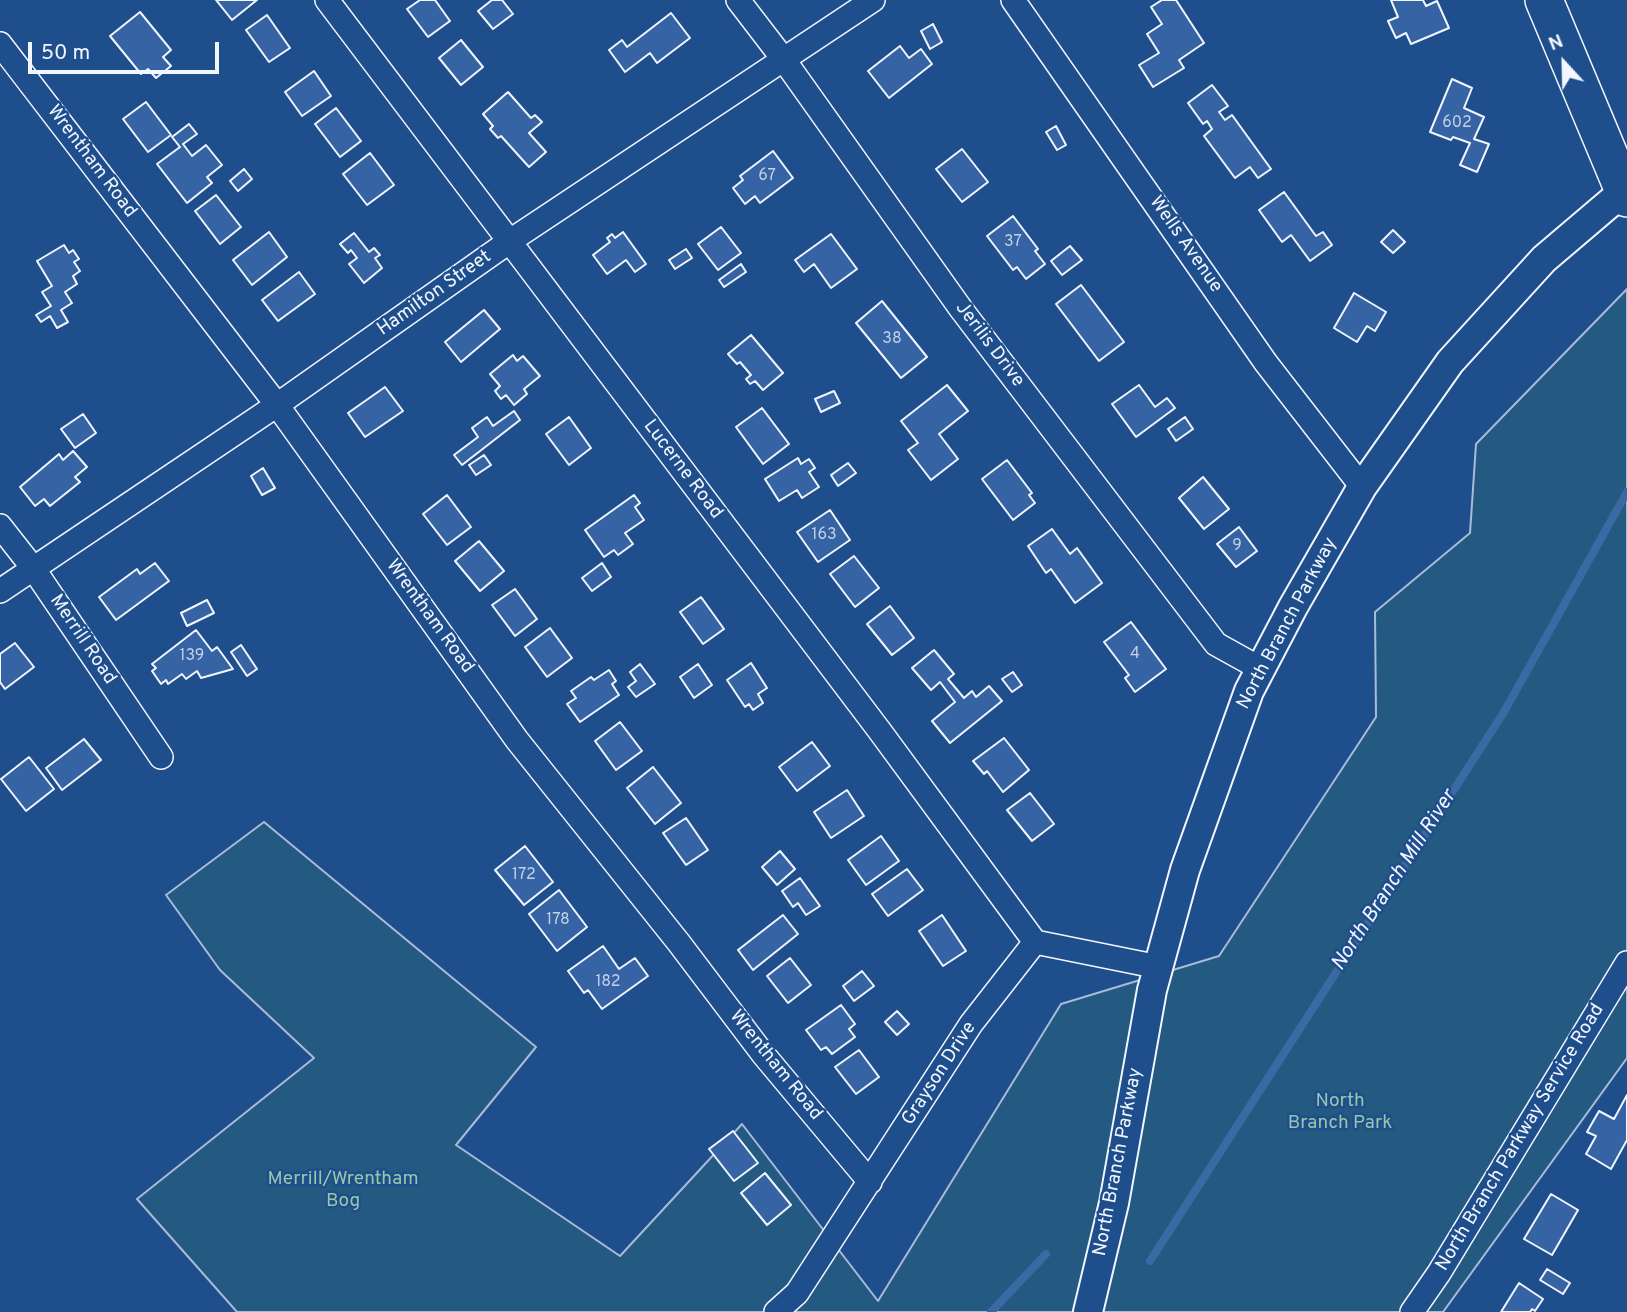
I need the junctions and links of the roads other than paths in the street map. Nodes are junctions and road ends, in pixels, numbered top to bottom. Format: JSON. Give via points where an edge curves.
{"nodes":[{"id":1,"x":327,"y":0,"type":"edge"},
{"id":2,"x":738,"y":0,"type":"edge"},
{"id":3,"x":873,"y":0,"type":"edge"},
{"id":4,"x":1013,"y":0,"type":"edge"},
{"id":5,"x":1544,"y":0,"type":"edge"},
{"id":6,"x":0,"y":44,"type":"edge"},
{"id":7,"x":784,"y":60,"type":"junction"},
{"id":8,"x":1625,"y":195,"type":"edge"},
{"id":9,"x":510,"y":241,"type":"junction"},
{"id":10,"x":277,"y":405,"type":"junction"},
{"id":11,"x":1362,"y":487,"type":"junction"},
{"id":12,"x":0,"y":526,"type":"edge"},
{"id":13,"x":33,"y":568,"type":"junction"},
{"id":14,"x":0,"y":591,"type":"edge"},
{"id":15,"x":1261,"y":668,"type":"junction"},
{"id":16,"x":161,"y":757,"type":"dead end"},
{"id":17,"x":1035,"y":942,"type":"junction"},
{"id":18,"x":1627,"y":962,"type":"edge"},
{"id":19,"x":1158,"y":967,"type":"junction"},
{"id":20,"x":870,"y":1182,"type":"junction"},
{"id":21,"x":776,"y":1312,"type":"edge"},
{"id":22,"x":1088,"y":1312,"type":"edge"},
{"id":23,"x":1412,"y":1312,"type":"edge"}],
"edges":[{"from":1,"to":9,"type":"street","name":"Lucerne Road"},
{"from":2,"to":7,"type":"street","name":"Jerilis Drive"},
{"from":3,"to":7,"type":"street","name":"Hamilton Street"},
{"from":4,"to":11,"type":"street","name":"Wells Avenue","via":[[1266,363]]},
{"from":5,"to":8,"type":"main road"},
{"from":6,"to":10,"type":"street","name":"Wrentham Road"},
{"from":7,"to":9,"type":"street","name":"Hamilton Street"},
{"from":7,"to":15,"type":"street","name":"Jerilis Drive","via":[[961,309],[1216,644]]},
{"from":8,"to":11,"type":"street","name":"North Branch Parkway","via":[[1544,259],[1450,362]]},
{"from":9,"to":10,"type":"street","name":"Hamilton Street"},
{"from":9,"to":17,"type":"street","name":"Lucerne Road"},
{"from":10,"to":13,"type":"street","name":"Hamilton Street"},
{"from":10,"to":20,"type":"street","name":"Wrentham Road","via":[[517,740],[763,1054]]},
{"from":11,"to":15,"type":"street","name":"North Branch Parkway"},
{"from":12,"to":13,"type":"street","name":"Merrill Road"},
{"from":13,"to":14,"type":"street","name":"Hamilton Street"},
{"from":13,"to":16,"type":"street","name":"Merrill Road"},
{"from":15,"to":19,"type":"street","name":"North Branch Parkway","via":[[1185,870]]},
{"from":17,"to":19,"type":"street"},
{"from":17,"to":20,"type":"street","name":"Grayson Drive","via":[[971,1024]]},
{"from":18,"to":23,"type":"street","name":"North Branch Parkway Service Road"},
{"from":19,"to":22,"type":"street","name":"North Branch Parkway","via":[[1114,1203]]},
{"from":20,"to":21,"type":"street","name":"Grayson Drive","via":[[797,1293]]}]}
